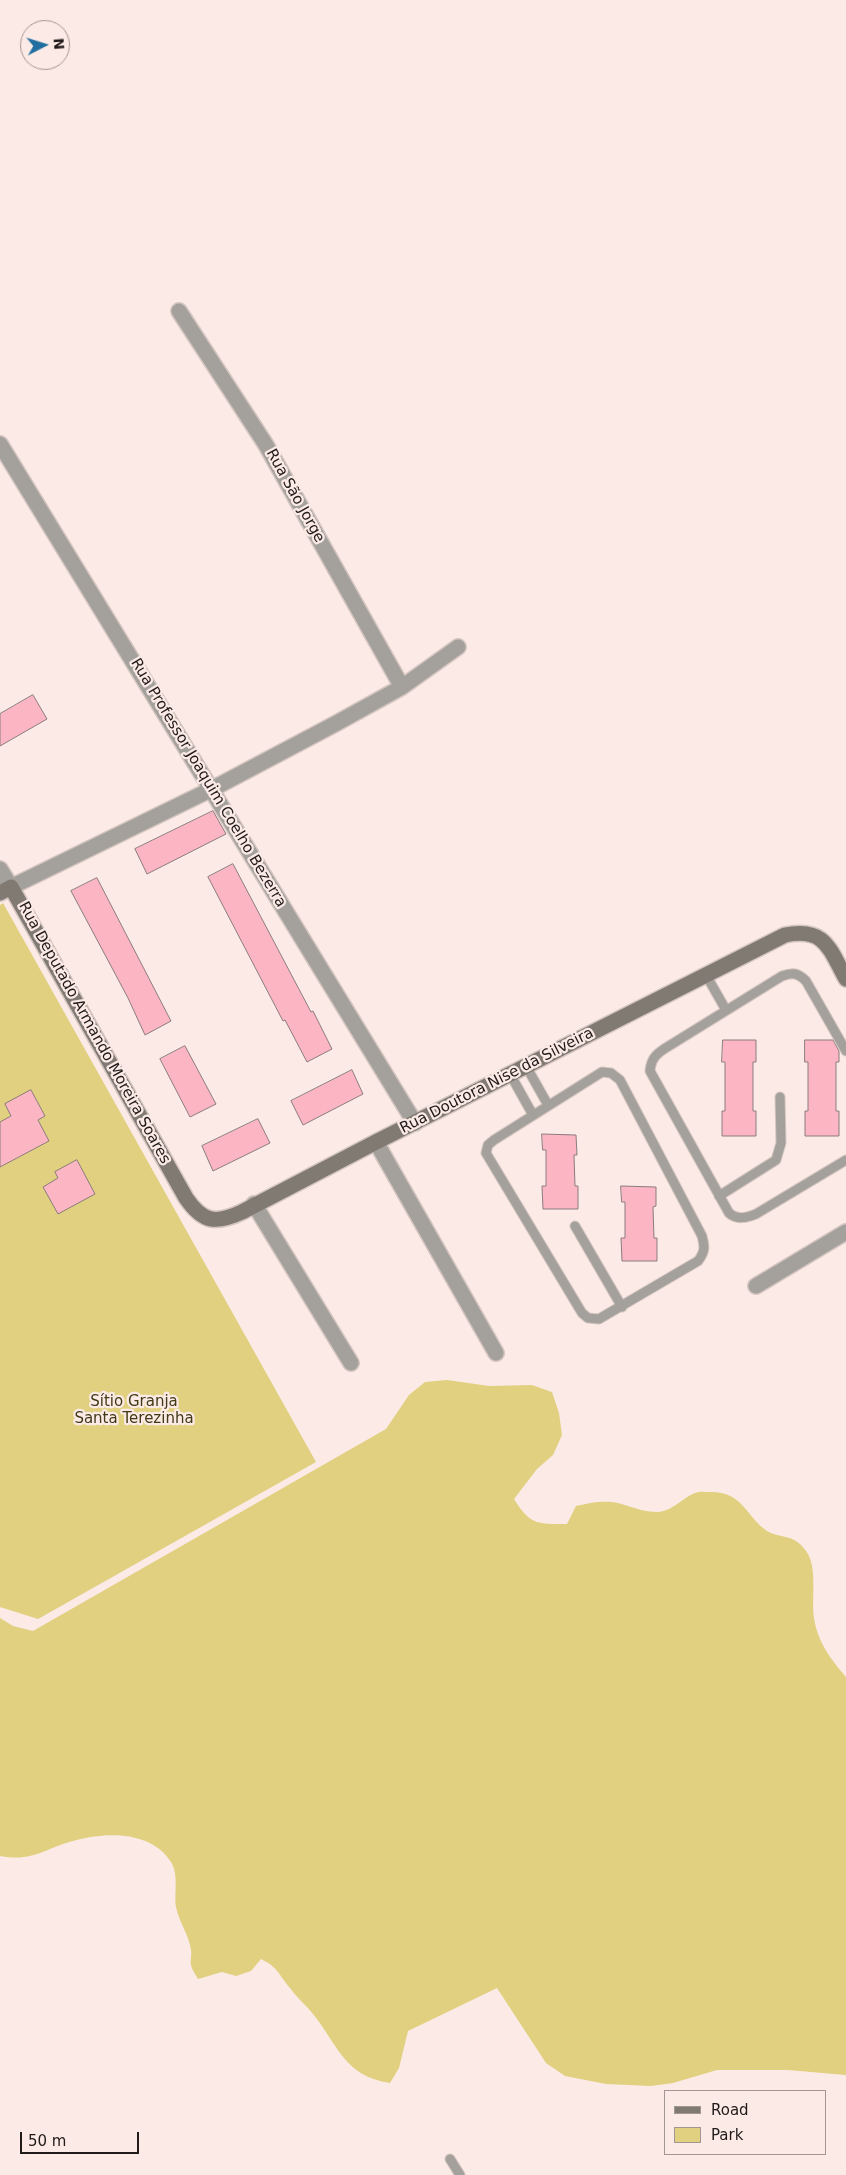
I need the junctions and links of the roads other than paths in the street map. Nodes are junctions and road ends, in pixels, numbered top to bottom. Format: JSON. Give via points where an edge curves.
{"nodes":[{"id":1,"x":179,"y":311,"type":"dead end"},
{"id":2,"x":0,"y":444,"type":"edge"},
{"id":3,"x":458,"y":648,"type":"dead end"},
{"id":4,"x":402,"y":687,"type":"junction"},
{"id":5,"x":212,"y":789,"type":"junction"},
{"id":6,"x":0,"y":869,"type":"edge"},
{"id":7,"x":6,"y":890,"type":"edge"},
{"id":8,"x":706,"y":975,"type":"junction"},
{"id":9,"x":846,"y":979,"type":"edge"},
{"id":10,"x":726,"y":1010,"type":"junction"},
{"id":11,"x":846,"y":1051,"type":"edge"},
{"id":12,"x":526,"y":1066,"type":"junction"},
{"id":13,"x":510,"y":1074,"type":"junction"},
{"id":14,"x":780,"y":1097,"type":"dead end"},
{"id":15,"x":548,"y":1105,"type":"junction"},
{"id":16,"x":533,"y":1115,"type":"junction"},
{"id":17,"x":415,"y":1123,"type":"junction"},
{"id":18,"x":376,"y":1142,"type":"junction"},
{"id":19,"x":846,"y":1160,"type":"edge"},
{"id":20,"x":719,"y":1196,"type":"junction"},
{"id":21,"x":186,"y":1198,"type":"joint"},
{"id":22,"x":254,"y":1204,"type":"junction"},
{"id":23,"x":575,"y":1226,"type":"dead end"},
{"id":24,"x":846,"y":1232,"type":"edge"},
{"id":25,"x":756,"y":1286,"type":"dead end"},
{"id":26,"x":622,"y":1307,"type":"junction"},
{"id":27,"x":496,"y":1353,"type":"dead end"},
{"id":28,"x":351,"y":1363,"type":"dead end"},
{"id":29,"x":450,"y":2159,"type":"dead end"},
{"id":30,"x":460,"y":2175,"type":"edge"}],
"edges":[{"from":1,"to":4,"type":"street","name":"Rua São Jorge","via":[[266,445]]},
{"from":2,"to":5,"type":"street","name":"Rua Professor Joaquim Coelho Bezerra"},
{"from":3,"to":4,"type":"street"},
{"from":4,"to":5,"type":"street"},
{"from":5,"to":7,"type":"street"},
{"from":5,"to":17,"type":"street","name":"Rua Professor Joaquim Coelho Bezerra"},
{"from":6,"to":7,"type":"street","name":"Rua Deputado Armando Moreira Soares"},
{"from":7,"to":21,"type":"street","name":"Rua Deputado Armando Moreira Soares"},
{"from":8,"to":9,"type":"street","name":"Rua Doutora Nise da Silveira","via":[[785,935],[801,932],[815,934],[828,946]]},
{"from":8,"to":10,"type":"lane"},
{"from":8,"to":12,"type":"street","name":"Rua Doutora Nise da Silveira"},
{"from":10,"to":11,"type":"lane","via":[[782,976],[801,975]]},
{"from":10,"to":20,"type":"lane","via":[[655,1056],[650,1071]]},
{"from":12,"to":13,"type":"street","name":"Rua Doutora Nise da Silveira"},
{"from":12,"to":15,"type":"lane"},
{"from":13,"to":16,"type":"lane"},
{"from":13,"to":17,"type":"street","name":"Rua Doutora Nise da Silveira"},
{"from":14,"to":20,"type":"lane","via":[[781,1143],[776,1160]]},
{"from":15,"to":16,"type":"lane"},
{"from":15,"to":26,"type":"lane","via":[[596,1075],[611,1072],[620,1080],[702,1236],[704,1254],[698,1261]]},
{"from":16,"to":26,"type":"lane","via":[[488,1145],[486,1153],[582,1313],[588,1318],[600,1319]]},
{"from":17,"to":18,"type":"street","name":"Rua Doutora Nise da Silveira"},
{"from":18,"to":22,"type":"street","name":"Rua Doutora Nise da Silveira"},
{"from":18,"to":27,"type":"street"},
{"from":19,"to":20,"type":"lane","via":[[747,1218],[734,1218],[728,1214]]},
{"from":21,"to":22,"type":"street","name":"Rua Doutora Nise da Silveira","via":[[196,1212],[212,1220],[226,1219]]},
{"from":22,"to":28,"type":"street"},
{"from":23,"to":26,"type":"lane"},
{"from":24,"to":25,"type":"street"},
{"from":29,"to":30,"type":"lane"}]}
